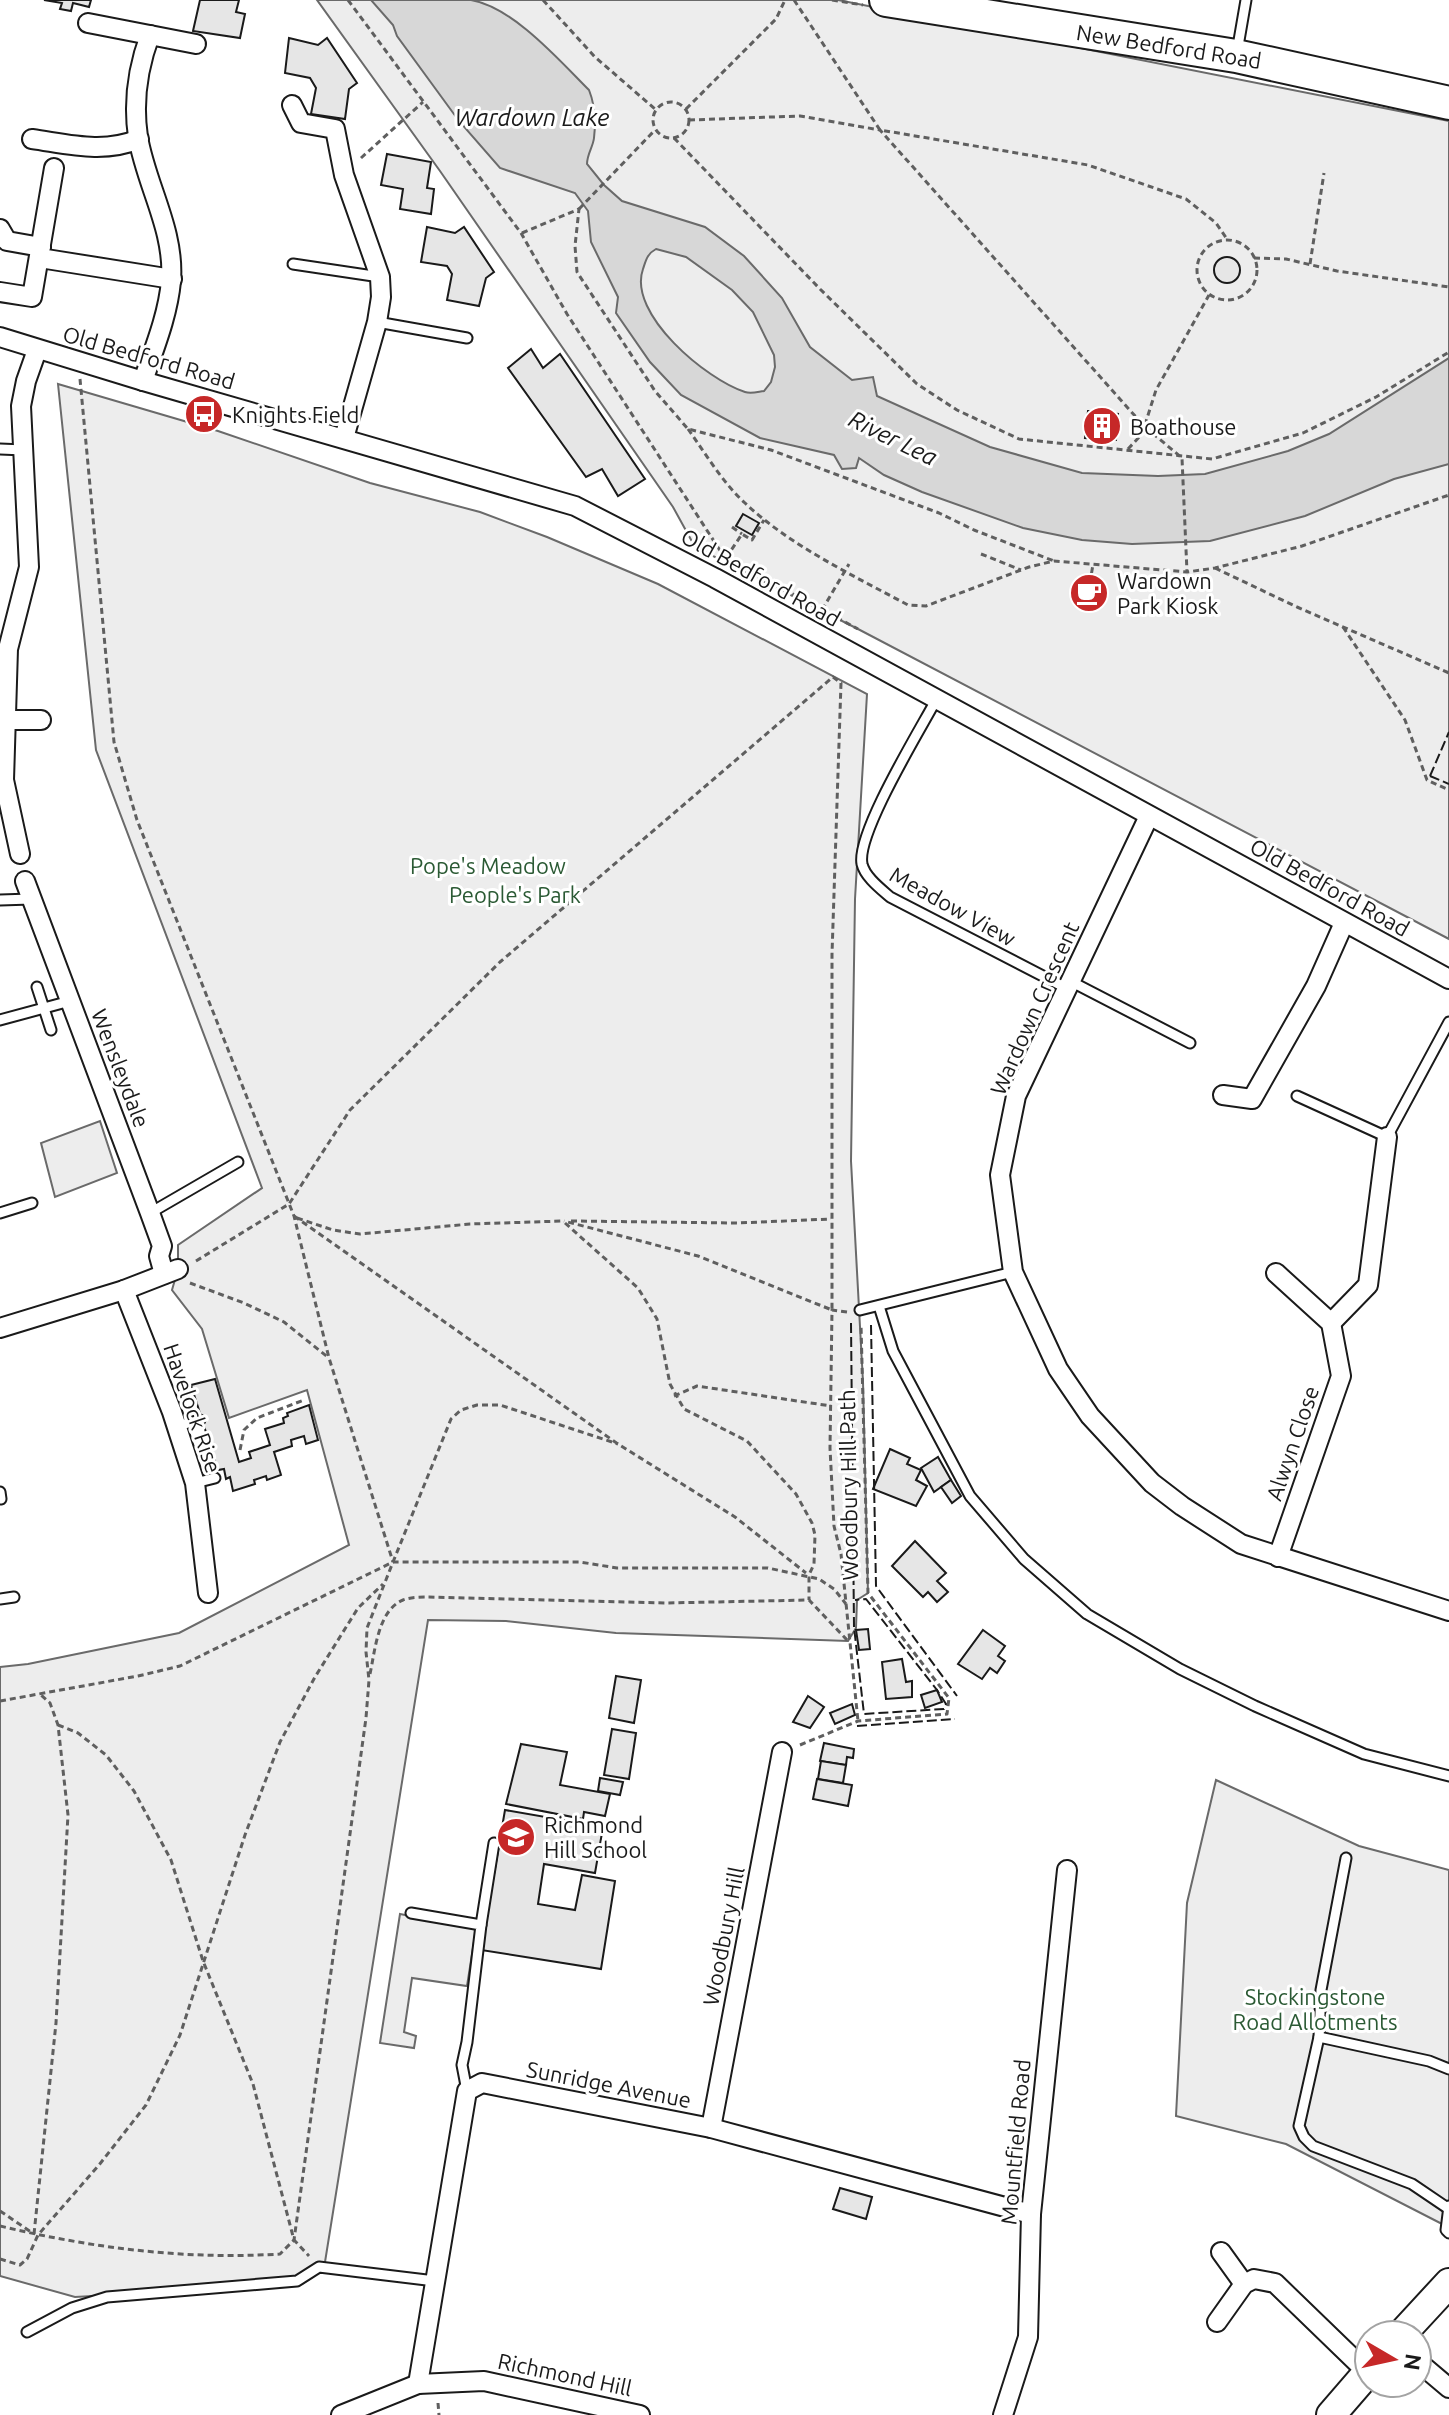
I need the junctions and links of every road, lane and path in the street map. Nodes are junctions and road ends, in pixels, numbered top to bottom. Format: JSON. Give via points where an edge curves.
{"nodes":[{"id":1,"x":348,"y":0,"type":"edge"},
{"id":2,"x":543,"y":0,"type":"edge"},
{"id":3,"x":785,"y":0,"type":"edge"},
{"id":4,"x":794,"y":0,"type":"edge"},
{"id":5,"x":886,"y":0,"type":"edge"},
{"id":6,"x":1246,"y":0,"type":"edge"},
{"id":7,"x":88,"y":23,"type":"dead end"},
{"id":8,"x":150,"y":35,"type":"junction"},
{"id":9,"x":196,"y":44,"type":"dead end"},
{"id":10,"x":1236,"y":56,"type":"junction"},
{"id":11,"x":424,"y":101,"type":"junction"},
{"id":12,"x":1449,"y":103,"type":"edge"},
{"id":13,"x":292,"y":105,"type":"dead end"},
{"id":14,"x":655,"y":109,"type":"junction"},
{"id":15,"x":686,"y":109,"type":"junction"},
{"id":16,"x":689,"y":120,"type":"junction"},
{"id":17,"x":655,"y":130,"type":"junction"},
{"id":18,"x":880,"y":130,"type":"junction"},
{"id":19,"x":674,"y":138,"type":"junction"},
{"id":20,"x":32,"y":139,"type":"dead end"},
{"id":21,"x":139,"y":139,"type":"junction"},
{"id":22,"x":375,"y":146,"type":"dead end"},
{"id":23,"x":54,"y":168,"type":"dead end"},
{"id":24,"x":1324,"y":173,"type":"dead end"},
{"id":25,"x":579,"y":209,"type":"junction"},
{"id":26,"x":0,"y":229,"type":"edge"},
{"id":27,"x":521,"y":233,"type":"junction"},
{"id":28,"x":1227,"y":239,"type":"junction"},
{"id":29,"x":41,"y":252,"type":"junction"},
{"id":30,"x":1254,"y":258,"type":"junction"},
{"id":31,"x":293,"y":264,"type":"dead end"},
{"id":32,"x":1310,"y":264,"type":"junction"},
{"id":33,"x":380,"y":277,"type":"junction"},
{"id":34,"x":172,"y":279,"type":"junction"},
{"id":35,"x":1449,"y":287,"type":"edge"},
{"id":36,"x":0,"y":292,"type":"edge"},
{"id":37,"x":1209,"y":295,"type":"junction"},
{"id":38,"x":377,"y":322,"type":"junction"},
{"id":39,"x":0,"y":337,"type":"edge"},
{"id":40,"x":467,"y":338,"type":"dead end"},
{"id":41,"x":37,"y":350,"type":"junction"},
{"id":42,"x":1449,"y":352,"type":"edge"},
{"id":43,"x":78,"y":362,"type":"junction"},
{"id":44,"x":143,"y":381,"type":"junction"},
{"id":45,"x":1144,"y":426,"type":"junction"},
{"id":46,"x":688,"y":429,"type":"junction"},
{"id":47,"x":344,"y":438,"type":"junction"},
{"id":48,"x":0,"y":449,"type":"edge"},
{"id":49,"x":24,"y":450,"type":"junction"},
{"id":50,"x":1126,"y":451,"type":"junction"},
{"id":51,"x":1182,"y":458,"type":"junction"},
{"id":52,"x":1449,"y":495,"type":"edge"},
{"id":53,"x":764,"y":520,"type":"junction"},
{"id":54,"x":732,"y":527,"type":"dead end"},
{"id":55,"x":742,"y":534,"type":"junction"},
{"id":56,"x":981,"y":554,"type":"dead end"},
{"id":57,"x":726,"y":558,"type":"junction"},
{"id":58,"x":1054,"y":561,"type":"junction"},
{"id":59,"x":849,"y":564,"type":"dead end"},
{"id":60,"x":1093,"y":564,"type":"junction"},
{"id":61,"x":1215,"y":568,"type":"junction"},
{"id":62,"x":1021,"y":570,"type":"junction"},
{"id":63,"x":845,"y":571,"type":"junction"},
{"id":64,"x":1187,"y":572,"type":"junction"},
{"id":65,"x":1090,"y":583,"type":"dead end"},
{"id":66,"x":822,"y":609,"type":"junction"},
{"id":67,"x":1342,"y":627,"type":"junction"},
{"id":68,"x":858,"y":629,"type":"dead end"},
{"id":69,"x":809,"y":631,"type":"junction"},
{"id":70,"x":1449,"y":673,"type":"edge"},
{"id":71,"x":936,"y":700,"type":"junction"},
{"id":72,"x":5,"y":720,"type":"junction"},
{"id":73,"x":41,"y":720,"type":"dead end"},
{"id":74,"x":1449,"y":790,"type":"edge"},
{"id":75,"x":1149,"y":816,"type":"junction"},
{"id":76,"x":20,"y":854,"type":"dead end"},
{"id":77,"x":28,"y":890,"type":"joint"},
{"id":78,"x":0,"y":900,"type":"edge"},
{"id":79,"x":1344,"y":923,"type":"junction"},
{"id":80,"x":1449,"y":979,"type":"edge"},
{"id":81,"x":1070,"y":985,"type":"junction"},
{"id":82,"x":37,"y":987,"type":"dead end"},
{"id":83,"x":70,"y":1001,"type":"junction"},
{"id":84,"x":43,"y":1008,"type":"junction"},
{"id":85,"x":0,"y":1020,"type":"edge"},
{"id":86,"x":1449,"y":1022,"type":"edge"},
{"id":87,"x":51,"y":1030,"type":"dead end"},
{"id":88,"x":1190,"y":1043,"type":"dead end"},
{"id":89,"x":1223,"y":1095,"type":"dead end"},
{"id":90,"x":1297,"y":1096,"type":"dead end"},
{"id":91,"x":1387,"y":1137,"type":"junction"},
{"id":92,"x":238,"y":1162,"type":"dead end"},
{"id":93,"x":32,"y":1203,"type":"dead end"},
{"id":94,"x":289,"y":1204,"type":"junction"},
{"id":95,"x":0,"y":1213,"type":"edge"},
{"id":96,"x":150,"y":1213,"type":"junction"},
{"id":97,"x":294,"y":1216,"type":"junction"},
{"id":98,"x":832,"y":1219,"type":"junction"},
{"id":99,"x":564,"y":1221,"type":"junction"},
{"id":100,"x":171,"y":1272,"type":"junction"},
{"id":101,"x":1013,"y":1272,"type":"junction"},
{"id":102,"x":1276,"y":1273,"type":"dead end"},
{"id":103,"x":124,"y":1290,"type":"junction"},
{"id":104,"x":879,"y":1306,"type":"junction"},
{"id":105,"x":832,"y":1310,"type":"junction"},
{"id":106,"x":860,"y":1310,"type":"junction"},
{"id":107,"x":1331,"y":1323,"type":"junction"},
{"id":108,"x":0,"y":1328,"type":"edge"},
{"id":109,"x":329,"y":1358,"type":"junction"},
{"id":110,"x":674,"y":1396,"type":"junction"},
{"id":111,"x":304,"y":1400,"type":"dead end"},
{"id":112,"x":832,"y":1407,"type":"junction"},
{"id":113,"x":200,"y":1420,"type":"dead end"},
{"id":114,"x":177,"y":1426,"type":"junction"},
{"id":115,"x":618,"y":1444,"type":"junction"},
{"id":116,"x":240,"y":1450,"type":"dead end"},
{"id":117,"x":215,"y":1478,"type":"dead end"},
{"id":118,"x":195,"y":1483,"type":"junction"},
{"id":119,"x":1278,"y":1557,"type":"junction"},
{"id":120,"x":393,"y":1562,"type":"junction"},
{"id":121,"x":809,"y":1575,"type":"junction"},
{"id":122,"x":386,"y":1582,"type":"junction"},
{"id":123,"x":208,"y":1593,"type":"dead end"},
{"id":124,"x":14,"y":1597,"type":"dead end"},
{"id":125,"x":0,"y":1599,"type":"edge"},
{"id":126,"x":809,"y":1600,"type":"junction"},
{"id":127,"x":846,"y":1604,"type":"junction"},
{"id":128,"x":1449,"y":1611,"type":"edge"},
{"id":129,"x":848,"y":1641,"type":"junction"},
{"id":130,"x":369,"y":1680,"type":"junction"},
{"id":131,"x":40,"y":1694,"type":"junction"},
{"id":132,"x":0,"y":1701,"type":"edge"},
{"id":133,"x":858,"y":1721,"type":"junction"},
{"id":134,"x":58,"y":1725,"type":"junction"},
{"id":135,"x":782,"y":1752,"type":"joint"},
{"id":136,"x":1449,"y":1776,"type":"edge"},
{"id":137,"x":494,"y":1843,"type":"dead end"},
{"id":138,"x":1346,"y":1858,"type":"dead end"},
{"id":139,"x":1067,"y":1870,"type":"dead end"},
{"id":140,"x":411,"y":1913,"type":"dead end"},
{"id":141,"x":481,"y":1925,"type":"junction"},
{"id":142,"x":203,"y":1961,"type":"junction"},
{"id":143,"x":1319,"y":2037,"type":"junction"},
{"id":144,"x":1449,"y":2069,"type":"edge"},
{"id":145,"x":467,"y":2091,"type":"junction"},
{"id":146,"x":711,"y":2128,"type":"junction"},
{"id":147,"x":1449,"y":2207,"type":"edge"},
{"id":148,"x":0,"y":2211,"type":"edge"},
{"id":149,"x":1031,"y":2214,"type":"junction"},
{"id":150,"x":0,"y":2226,"type":"edge"},
{"id":151,"x":1449,"y":2233,"type":"edge"},
{"id":152,"x":36,"y":2235,"type":"junction"},
{"id":153,"x":294,"y":2240,"type":"junction"},
{"id":154,"x":1221,"y":2252,"type":"dead end"},
{"id":155,"x":0,"y":2259,"type":"edge"},
{"id":156,"x":319,"y":2267,"type":"junction"},
{"id":157,"x":435,"y":2281,"type":"junction"},
{"id":158,"x":1449,"y":2283,"type":"edge"},
{"id":159,"x":1244,"y":2284,"type":"junction"},
{"id":160,"x":1416,"y":2319,"type":"edge"},
{"id":161,"x":1217,"y":2322,"type":"dead end"},
{"id":162,"x":27,"y":2332,"type":"dead end"},
{"id":163,"x":1353,"y":2358,"type":"edge"},
{"id":164,"x":1433,"y":2374,"type":"edge"},
{"id":165,"x":418,"y":2384,"type":"junction"},
{"id":166,"x":1449,"y":2388,"type":"edge"},
{"id":167,"x":1353,"y":2389,"type":"edge"},
{"id":168,"x":341,"y":2415,"type":"edge"},
{"id":169,"x":640,"y":2415,"type":"edge"},
{"id":170,"x":1003,"y":2415,"type":"edge"},
{"id":171,"x":1331,"y":2415,"type":"edge"}],
"edges":[{"from":1,"to":11,"type":"path"},
{"from":2,"to":14,"type":"path","via":[[595,57]]},
{"from":3,"to":15,"type":"path","via":[[776,19]]},
{"from":4,"to":18,"type":"path"},
{"from":5,"to":10,"type":"highway","name":"New Bedford Road"},
{"from":6,"to":10,"type":"lane"},
{"from":7,"to":8,"type":"street"},
{"from":8,"to":9,"type":"street"},
{"from":8,"to":21,"type":"street","via":[[138,79]]},
{"from":10,"to":12,"type":"highway","name":"New Bedford Road"},
{"from":11,"to":22,"type":"path"},
{"from":11,"to":27,"type":"path"},
{"from":13,"to":33,"type":"street","via":[[301,123],[335,129],[344,175]]},
{"from":14,"to":15,"type":"path","via":[[668,102]]},
{"from":14,"to":17,"type":"path"},
{"from":15,"to":16,"type":"path"},
{"from":16,"to":18,"type":"path","via":[[800,116]]},
{"from":16,"to":19,"type":"path","via":[[684,133]]},
{"from":17,"to":19,"type":"path"},
{"from":17,"to":25,"type":"path"},
{"from":18,"to":28,"type":"path","via":[[1088,165],[1186,199]]},
{"from":18,"to":45,"type":"path"},
{"from":19,"to":50,"type":"path","via":[[917,384],[1019,439]]},
{"from":20,"to":21,"type":"street","via":[[95,148]]},
{"from":21,"to":34,"type":"street","via":[[165,223]]},
{"from":23,"to":29,"type":"street"},
{"from":24,"to":32,"type":"path"},
{"from":25,"to":27,"type":"path"},
{"from":25,"to":46,"type":"path","via":[[577,272],[655,391]]},
{"from":26,"to":29,"type":"street","via":[[7,241]]},
{"from":27,"to":57,"type":"path","via":[[567,314]]},
{"from":28,"to":30,"type":"path","via":[[1244,244]]},
{"from":28,"to":37,"type":"path","via":[[1208,247],[1199,260],[1200,283]]},
{"from":29,"to":34,"type":"street"},
{"from":29,"to":36,"type":"street","via":[[32,297]]},
{"from":30,"to":32,"type":"path"},
{"from":30,"to":37,"type":"path","via":[[1256,277],[1245,293],[1229,300]]},
{"from":31,"to":33,"type":"lane"},
{"from":32,"to":35,"type":"path"},
{"from":33,"to":38,"type":"street"},
{"from":34,"to":44,"type":"street"},
{"from":37,"to":45,"type":"path","via":[[1156,390]]},
{"from":38,"to":40,"type":"lane"},
{"from":38,"to":47,"type":"street"},
{"from":39,"to":41,"type":"street","name":"Old Bedford Road"},
{"from":41,"to":43,"type":"street","name":"Old Bedford Road"},
{"from":41,"to":49,"type":"street","via":[[21,406]]},
{"from":42,"to":51,"type":"path","via":[[1303,433],[1212,459]]},
{"from":43,"to":44,"type":"street","name":"Old Bedford Road"},
{"from":43,"to":94,"type":"path","via":[[114,742],[137,820]]},
{"from":44,"to":47,"type":"street","name":"Old Bedford Road"},
{"from":45,"to":50,"type":"path","via":[[1139,440]]},
{"from":45,"to":51,"type":"path"},
{"from":46,"to":53,"type":"path","via":[[726,482]]},
{"from":46,"to":58,"type":"path","via":[[771,450]]},
{"from":47,"to":69,"type":"street","name":"Old Bedford Road","via":[[575,506]]},
{"from":48,"to":49,"type":"lane"},
{"from":49,"to":72,"type":"street","via":[[29,567],[8,649]]},
{"from":50,"to":51,"type":"path"},
{"from":51,"to":64,"type":"path"},
{"from":52,"to":61,"type":"path","via":[[1302,546]]},
{"from":53,"to":55,"type":"path","via":[[752,540]]},
{"from":53,"to":63,"type":"path"},
{"from":54,"to":55,"type":"path"},
{"from":55,"to":57,"type":"path"},
{"from":56,"to":62,"type":"path"},
{"from":57,"to":66,"type":"path"},
{"from":58,"to":60,"type":"path"},
{"from":58,"to":62,"type":"path"},
{"from":59,"to":63,"type":"path"},
{"from":60,"to":64,"type":"path"},
{"from":60,"to":65,"type":"path"},
{"from":61,"to":64,"type":"path"},
{"from":61,"to":67,"type":"path"},
{"from":62,"to":63,"type":"path","via":[[917,607]]},
{"from":63,"to":66,"type":"path"},
{"from":66,"to":68,"type":"path"},
{"from":66,"to":69,"type":"path"},
{"from":67,"to":70,"type":"path"},
{"from":67,"to":74,"type":"path","via":[[1405,720],[1427,780]]},
{"from":69,"to":71,"type":"street","name":"Old Bedford Road"},
{"from":71,"to":75,"type":"street","name":"Old Bedford Road"},
{"from":71,"to":81,"type":"lane","name":"Meadow View","via":[[879,806],[862,865],[890,897]]},
{"from":72,"to":73,"type":"street"},
{"from":72,"to":76,"type":"street","via":[[4,780]]},
{"from":75,"to":79,"type":"street","name":"Old Bedford Road"},
{"from":75,"to":81,"type":"street","name":"Wardown Crescent"},
{"from":77,"to":78,"type":"lane"},
{"from":77,"to":83,"type":"street","name":"Wensleydale"},
{"from":79,"to":80,"type":"street","name":"Old Bedford Road"},
{"from":79,"to":89,"type":"street","via":[[1316,986],[1252,1099]]},
{"from":81,"to":88,"type":"lane"},
{"from":81,"to":101,"type":"street","name":"Wardown Crescent","via":[[1016,1096],[1000,1175]]},
{"from":82,"to":84,"type":"lane"},
{"from":83,"to":84,"type":"lane"},
{"from":83,"to":96,"type":"street","name":"Wensleydale","via":[[115,1143]]},
{"from":84,"to":85,"type":"lane"},
{"from":84,"to":87,"type":"lane"},
{"from":86,"to":91,"type":"lane"},
{"from":90,"to":91,"type":"lane"},
{"from":91,"to":107,"type":"street","via":[[1368,1285]]},
{"from":92,"to":96,"type":"lane"},
{"from":93,"to":95,"type":"lane"},
{"from":94,"to":97,"type":"path"},
{"from":94,"to":98,"type":"path","via":[[350,1110],[490,972],[833,677],[841,683],[832,926]]},
{"from":94,"to":100,"type":"path"},
{"from":96,"to":100,"type":"street","name":"Wensleydale","via":[[162,1246],[159,1256]]},
{"from":97,"to":99,"type":"path","via":[[360,1234]]},
{"from":97,"to":109,"type":"path"},
{"from":97,"to":115,"type":"path"},
{"from":98,"to":99,"type":"path"},
{"from":98,"to":105,"type":"path"},
{"from":99,"to":105,"type":"path","via":[[698,1256]]},
{"from":99,"to":110,"type":"path","via":[[638,1288],[657,1319]]},
{"from":100,"to":103,"type":"street"},
{"from":100,"to":109,"type":"path","via":[[284,1322]]},
{"from":101,"to":104,"type":"lane"},
{"from":101,"to":119,"type":"street","name":"Wardown Crescent","via":[[1058,1369],[1117,1447],[1182,1506],[1241,1544]]},
{"from":102,"to":107,"type":"street"},
{"from":103,"to":108,"type":"street"},
{"from":103,"to":114,"type":"street","name":"Havelock Rise","via":[[166,1386]]},
{"from":104,"to":106,"type":"lane"},
{"from":104,"to":136,"type":"lane","via":[[893,1351],[970,1496],[1024,1559],[1087,1614],[1255,1706],[1364,1754]]},
{"from":105,"to":106,"type":"path"},
{"from":105,"to":112,"type":"path"},
{"from":106,"to":133,"type":"path","name":"Woodbury Hill Path","via":[[868,1593],[949,1698],[947,1714]]},
{"from":107,"to":119,"type":"street","name":"Alwyn Close","via":[[1341,1376]]},
{"from":109,"to":120,"type":"path"},
{"from":110,"to":112,"type":"path","via":[[697,1386]]},
{"from":110,"to":121,"type":"path","via":[[684,1409],[747,1441],[796,1494],[815,1535]]},
{"from":111,"to":116,"type":"path","via":[[257,1418],[244,1430]]},
{"from":112,"to":127,"type":"path","via":[[834,1526]]},
{"from":113,"to":114,"type":"lane"},
{"from":114,"to":118,"type":"street","name":"Havelock Rise"},
{"from":115,"to":120,"type":"path","via":[[500,1405],[461,1410],[451,1419]]},
{"from":115,"to":121,"type":"path","via":[[735,1517]]},
{"from":117,"to":118,"type":"lane"},
{"from":118,"to":123,"type":"street","name":"Havelock Rise"},
{"from":119,"to":128,"type":"street","name":"Wardown Crescent"},
{"from":120,"to":121,"type":"path","via":[[580,1562],[617,1568],[768,1568]]},
{"from":120,"to":122,"type":"path"},
{"from":120,"to":131,"type":"path","via":[[180,1666]]},
{"from":121,"to":126,"type":"path"},
{"from":121,"to":127,"type":"path","via":[[834,1589]]},
{"from":122,"to":130,"type":"path","via":[[367,1628]]},
{"from":122,"to":142,"type":"path","via":[[358,1608],[280,1742]]},
{"from":124,"to":125,"type":"lane"},
{"from":126,"to":129,"type":"path"},
{"from":126,"to":130,"type":"path","via":[[404,1599],[391,1607],[380,1631]]},
{"from":127,"to":129,"type":"path"},
{"from":129,"to":133,"type":"path"},
{"from":130,"to":153,"type":"path"},
{"from":131,"to":132,"type":"path"},
{"from":131,"to":134,"type":"path","via":[[50,1703]]},
{"from":133,"to":135,"type":"path","name":"Woodbury Hill Path"},
{"from":134,"to":142,"type":"path","via":[[106,1755],[134,1791],[171,1860]]},
{"from":134,"to":152,"type":"path","via":[[68,1815]]},
{"from":135,"to":146,"type":"street","name":"Woodbury Hill"},
{"from":137,"to":141,"type":"lane"},
{"from":138,"to":143,"type":"lane","via":[[1321,1990]]},
{"from":139,"to":149,"type":"street","name":"Mountfield Road"},
{"from":140,"to":141,"type":"lane"},
{"from":141,"to":145,"type":"lane","via":[[462,2065]]},
{"from":142,"to":152,"type":"path","via":[[180,2035],[146,2105]]},
{"from":142,"to":153,"type":"path","via":[[253,2084]]},
{"from":143,"to":144,"type":"lane"},
{"from":143,"to":147,"type":"lane","via":[[1299,2126],[1304,2137],[1313,2146],[1412,2184]]},
{"from":145,"to":146,"type":"street","name":"Sunridge Avenue","via":[[482,2083]]},
{"from":145,"to":157,"type":"street"},
{"from":146,"to":149,"type":"street","name":"Sunridge Avenue"},
{"from":147,"to":151,"type":"lane"},
{"from":148,"to":152,"type":"path"},
{"from":149,"to":170,"type":"street","name":"Mountfield Road","via":[[1028,2337]]},
{"from":150,"to":152,"type":"path"},
{"from":152,"to":153,"type":"path","via":[[157,2254],[280,2254]]},
{"from":152,"to":155,"type":"path","via":[[20,2265]]},
{"from":153,"to":156,"type":"path"},
{"from":154,"to":159,"type":"street"},
{"from":156,"to":157,"type":"lane"},
{"from":156,"to":162,"type":"lane","via":[[297,2281],[107,2297]]},
{"from":157,"to":165,"type":"street"},
{"from":158,"to":160,"type":"main road"},
{"from":159,"to":161,"type":"street"},
{"from":159,"to":163,"type":"street","via":[[1254,2279],[1275,2283]]},
{"from":164,"to":166,"type":"street"},
{"from":165,"to":168,"type":"street","name":"Richmond Hill"},
{"from":165,"to":169,"type":"street","name":"Richmond Hill","via":[[484,2381]]},
{"from":167,"to":171,"type":"main road"}]}
